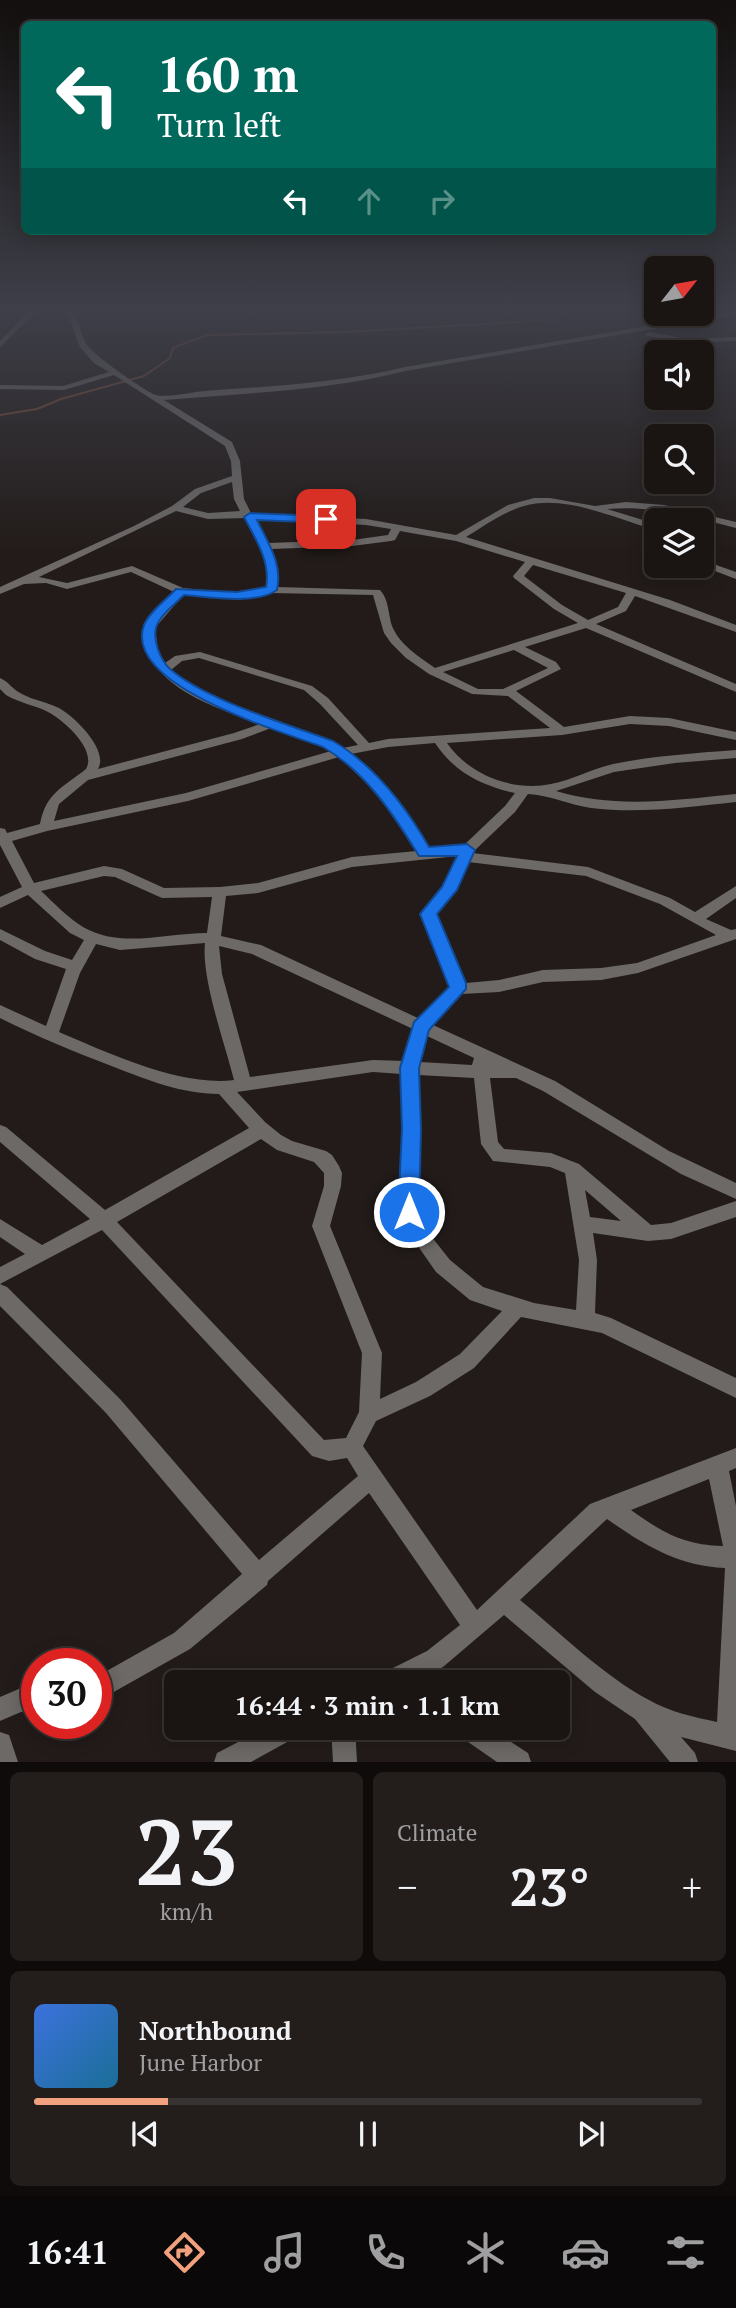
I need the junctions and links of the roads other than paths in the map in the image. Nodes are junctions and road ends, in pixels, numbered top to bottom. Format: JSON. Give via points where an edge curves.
{"nodes":[{"id":1,"x":141,"y":389,"type":"edge"},
{"id":2,"x":255,"y":389,"type":"edge"},
{"id":3,"x":155,"y":398,"type":"junction"},
{"id":4,"x":235,"y":478,"type":"junction"},
{"id":5,"x":175,"y":508,"type":"junction"},
{"id":6,"x":592,"y":509,"type":"junction"},
{"id":7,"x":247,"y":515,"type":"junction"},
{"id":8,"x":644,"y":524,"type":"edge"},
{"id":9,"x":736,"y":525,"type":"edge"},
{"id":10,"x":398,"y":526,"type":"junction"},
{"id":11,"x":458,"y":538,"type":"junction"},
{"id":12,"x":265,"y":546,"type":"junction"},
{"id":13,"x":531,"y":561,"type":"junction"},
{"id":14,"x":714,"y":568,"type":"edge"},
{"id":15,"x":736,"y":576,"type":"edge"},
{"id":16,"x":22,"y":581,"type":"junction"},
{"id":17,"x":271,"y":590,"type":"junction"},
{"id":18,"x":0,"y":591,"type":"edge"},
{"id":19,"x":181,"y":591,"type":"junction"},
{"id":20,"x":632,"y":592,"type":"junction"},
{"id":21,"x":587,"y":624,"type":"junction"},
{"id":22,"x":736,"y":629,"type":"edge"},
{"id":23,"x":516,"y":647,"type":"junction"},
{"id":24,"x":163,"y":670,"type":"junction"},
{"id":25,"x":433,"y":672,"type":"junction"},
{"id":26,"x":2,"y":687,"type":"edge"},
{"id":27,"x":736,"y":688,"type":"edge"},
{"id":28,"x":508,"y":691,"type":"junction"},
{"id":29,"x":272,"y":723,"type":"junction"},
{"id":30,"x":562,"y":731,"type":"junction"},
{"id":31,"x":735,"y":735,"type":"edge"},
{"id":32,"x":438,"y":740,"type":"junction"},
{"id":33,"x":366,"y":747,"type":"junction"},
{"id":34,"x":342,"y":752,"type":"junction"},
{"id":35,"x":736,"y":754,"type":"edge"},
{"id":36,"x":88,"y":776,"type":"junction"},
{"id":37,"x":540,"y":790,"type":"junction"},
{"id":38,"x":524,"y":791,"type":"junction"},
{"id":39,"x":736,"y":798,"type":"edge"},
{"id":40,"x":46,"y":827,"type":"junction"},
{"id":41,"x":2,"y":837,"type":"edge"},
{"id":42,"x":425,"y":853,"type":"junction"},
{"id":43,"x":465,"y":853,"type":"junction"},
{"id":44,"x":30,"y":889,"type":"junction"},
{"id":45,"x":736,"y":891,"type":"edge"},
{"id":46,"x":220,"y":892,"type":"junction"},
{"id":47,"x":0,"y":903,"type":"edge"},
{"id":48,"x":696,"y":919,"type":"junction"},
{"id":49,"x":0,"y":934,"type":"edge"},
{"id":50,"x":732,"y":934,"type":"edge"},
{"id":51,"x":92,"y":938,"type":"junction"},
{"id":52,"x":212,"y":939,"type":"junction"},
{"id":53,"x":76,"y":967,"type":"junction"},
{"id":54,"x":458,"y":989,"type":"junction"},
{"id":55,"x":0,"y":1011,"type":"edge"},
{"id":56,"x":421,"y":1027,"type":"junction"},
{"id":57,"x":50,"y":1036,"type":"junction"},
{"id":58,"x":480,"y":1062,"type":"junction"},
{"id":59,"x":410,"y":1068,"type":"junction"},
{"id":60,"x":244,"y":1085,"type":"junction"},
{"id":61,"x":223,"y":1088,"type":"junction"},
{"id":62,"x":263,"y":1129,"type":"junction"},
{"id":63,"x":1,"y":1134,"type":"edge"},
{"id":64,"x":573,"y":1169,"type":"junction"},
{"id":65,"x":736,"y":1191,"type":"edge"},
{"id":66,"x":736,"y":1209,"type":"edge"},
{"id":67,"x":104,"y":1220,"type":"junction"},
{"id":68,"x":584,"y":1224,"type":"junction"},
{"id":69,"x":0,"y":1227,"type":"edge"},
{"id":70,"x":648,"y":1233,"type":"junction"},
{"id":71,"x":41,"y":1255,"type":"junction"},
{"id":72,"x":0,"y":1276,"type":"edge"},
{"id":73,"x":0,"y":1293,"type":"edge"},
{"id":74,"x":518,"y":1307,"type":"junction"},
{"id":75,"x":585,"y":1319,"type":"junction"},
{"id":76,"x":736,"y":1388,"type":"edge"},
{"id":77,"x":369,"y":1414,"type":"junction"},
{"id":78,"x":352,"y":1447,"type":"junction"},
{"id":79,"x":727,"y":1462,"type":"edge"},
{"id":80,"x":371,"y":1478,"type":"junction"},
{"id":81,"x":608,"y":1507,"type":"junction"},
{"id":82,"x":736,"y":1558,"type":"edge"},
{"id":83,"x":259,"y":1577,"type":"junction"},
{"id":84,"x":504,"y":1601,"type":"junction"},
{"id":85,"x":475,"y":1627,"type":"junction"},
{"id":86,"x":414,"y":1670,"type":"edge"},
{"id":87,"x":112,"y":1680,"type":"edge"},
{"id":88,"x":21,"y":1700,"type":"edge"},
{"id":89,"x":0,"y":1709,"type":"edge"},
{"id":90,"x":643,"y":1710,"type":"junction"},
{"id":91,"x":732,"y":1738,"type":"edge"},
{"id":92,"x":267,"y":1740,"type":"edge"},
{"id":93,"x":343,"y":1740,"type":"edge"},
{"id":94,"x":486,"y":1740,"type":"edge"},
{"id":95,"x":0,"y":1744,"type":"edge"},
{"id":96,"x":6,"y":1762,"type":"edge"},
{"id":97,"x":226,"y":1762,"type":"edge"},
{"id":98,"x":345,"y":1762,"type":"edge"},
{"id":99,"x":519,"y":1762,"type":"edge"},
{"id":100,"x":686,"y":1762,"type":"edge"}],
"edges":[{"from":1,"to":3,"type":"street"},
{"from":2,"to":3,"type":"street"},
{"from":3,"to":4,"type":"street","via":[[229,444],[236,460]]},
{"from":4,"to":5,"type":"street","via":[[198,491]]},
{"from":4,"to":7,"type":"street"},
{"from":5,"to":7,"type":"street","via":[[208,516]]},
{"from":5,"to":16,"type":"street"},
{"from":6,"to":8,"type":"street"},
{"from":6,"to":9,"type":"street","via":[[628,503]]},
{"from":6,"to":11,"type":"street","via":[[558,502],[522,503]]},
{"from":7,"to":10,"type":"street"},
{"from":7,"to":12,"type":"street"},
{"from":10,"to":11,"type":"street"},
{"from":10,"to":12,"type":"street","via":[[391,538]]},
{"from":11,"to":13,"type":"street"},
{"from":12,"to":17,"type":"street"},
{"from":13,"to":20,"type":"street"},
{"from":13,"to":21,"type":"street","via":[[518,574],[520,579]]},
{"from":14,"to":15,"type":"street"},
{"from":16,"to":18,"type":"street"},
{"from":16,"to":19,"type":"street","via":[[46,580],[67,586],[132,569]]},
{"from":17,"to":19,"type":"street","via":[[237,596]]},
{"from":17,"to":25,"type":"street","via":[[379,594],[388,634]]},
{"from":19,"to":24,"type":"street","via":[[149,628],[152,650]]},
{"from":20,"to":21,"type":"street","via":[[622,609]]},
{"from":20,"to":22,"type":"street"},
{"from":21,"to":23,"type":"street"},
{"from":21,"to":27,"type":"street"},
{"from":23,"to":25,"type":"street"},
{"from":23,"to":28,"type":"street","via":[[555,669]]},
{"from":24,"to":29,"type":"street","via":[[233,709]]},
{"from":24,"to":33,"type":"street","via":[[179,658],[200,655],[308,688]]},
{"from":25,"to":28,"type":"street","via":[[476,692]]},
{"from":26,"to":36,"type":"street","via":[[52,710],[82,735],[95,756],[95,767]]},
{"from":28,"to":30,"type":"street"},
{"from":29,"to":34,"type":"street"},
{"from":29,"to":36,"type":"street"},
{"from":30,"to":31,"type":"street","via":[[631,720]]},
{"from":30,"to":32,"type":"street"},
{"from":32,"to":33,"type":"street"},
{"from":32,"to":38,"type":"street","via":[[452,760],[484,778]]},
{"from":33,"to":34,"type":"street"},
{"from":34,"to":40,"type":"street","via":[[188,797]]},
{"from":34,"to":42,"type":"street","via":[[382,790]]},
{"from":35,"to":37,"type":"street","via":[[606,770]]},
{"from":36,"to":40,"type":"street","via":[[51,804]]},
{"from":37,"to":38,"type":"street"},
{"from":37,"to":39,"type":"street","via":[[575,802],[626,808]]},
{"from":38,"to":43,"type":"street"},
{"from":40,"to":41,"type":"street"},
{"from":41,"to":44,"type":"street"},
{"from":42,"to":43,"type":"street"},
{"from":42,"to":46,"type":"street","via":[[352,862],[258,888]]},
{"from":43,"to":48,"type":"street","via":[[588,872],[665,901]]},
{"from":43,"to":54,"type":"street","via":[[449,890],[428,914]]},
{"from":44,"to":46,"type":"street","via":[[112,870],[162,893]]},
{"from":44,"to":47,"type":"street"},
{"from":44,"to":51,"type":"street"},
{"from":45,"to":48,"type":"street"},
{"from":46,"to":52,"type":"street"},
{"from":48,"to":50,"type":"street"},
{"from":49,"to":53,"type":"street"},
{"from":50,"to":54,"type":"street","via":[[638,968]]},
{"from":51,"to":52,"type":"street","via":[[120,945]]},
{"from":51,"to":53,"type":"street"},
{"from":52,"to":56,"type":"street","via":[[256,949]]},
{"from":52,"to":60,"type":"street","via":[[214,974]]},
{"from":53,"to":57,"type":"street"},
{"from":54,"to":56,"type":"street"},
{"from":55,"to":57,"type":"street"},
{"from":56,"to":58,"type":"street"},
{"from":56,"to":59,"type":"street"},
{"from":57,"to":61,"type":"street","via":[[177,1084]]},
{"from":58,"to":59,"type":"street"},
{"from":58,"to":64,"type":"street","via":[[493,1151],[499,1156],[551,1160]]},
{"from":58,"to":65,"type":"street","via":[[519,1073],[578,1101],[660,1156]]},
{"from":59,"to":60,"type":"street","via":[[373,1066]]},
{"from":59,"to":74,"type":"street","via":[[407,1198],[415,1229],[458,1280],[477,1294]]},
{"from":60,"to":61,"type":"street"},
{"from":61,"to":62,"type":"street"},
{"from":62,"to":67,"type":"street"},
{"from":62,"to":77,"type":"street","via":[[284,1145],[327,1161],[333,1174],[321,1226],[372,1353]]},
{"from":63,"to":67,"type":"street"},
{"from":64,"to":68,"type":"street"},
{"from":64,"to":70,"type":"street"},
{"from":66,"to":70,"type":"street","via":[[671,1231]]},
{"from":67,"to":71,"type":"street"},
{"from":67,"to":78,"type":"street","via":[[319,1449]]},
{"from":68,"to":70,"type":"street"},
{"from":68,"to":75,"type":"street","via":[[588,1260]]},
{"from":69,"to":71,"type":"street"},
{"from":71,"to":72,"type":"street"},
{"from":73,"to":83,"type":"street","via":[[113,1406]]},
{"from":74,"to":75,"type":"street"},
{"from":74,"to":77,"type":"street","via":[[467,1361],[423,1389]]},
{"from":75,"to":76,"type":"street","via":[[621,1331]]},
{"from":77,"to":78,"type":"street"},
{"from":78,"to":80,"type":"street"},
{"from":79,"to":81,"type":"street"},
{"from":79,"to":82,"type":"street"},
{"from":80,"to":83,"type":"street"},
{"from":80,"to":85,"type":"street"},
{"from":81,"to":82,"type":"street","via":[[667,1548],[702,1557]]},
{"from":81,"to":84,"type":"street"},
{"from":82,"to":91,"type":"street"},
{"from":83,"to":87,"type":"street","via":[[183,1641]]},
{"from":84,"to":85,"type":"street"},
{"from":84,"to":90,"type":"street","via":[[603,1684]]},
{"from":85,"to":86,"type":"street"},
{"from":88,"to":89,"type":"street"},
{"from":90,"to":91,"type":"street"},
{"from":90,"to":100,"type":"street"},
{"from":92,"to":97,"type":"street"},
{"from":93,"to":98,"type":"street"},
{"from":94,"to":99,"type":"street"},
{"from":95,"to":96,"type":"street"}]}
